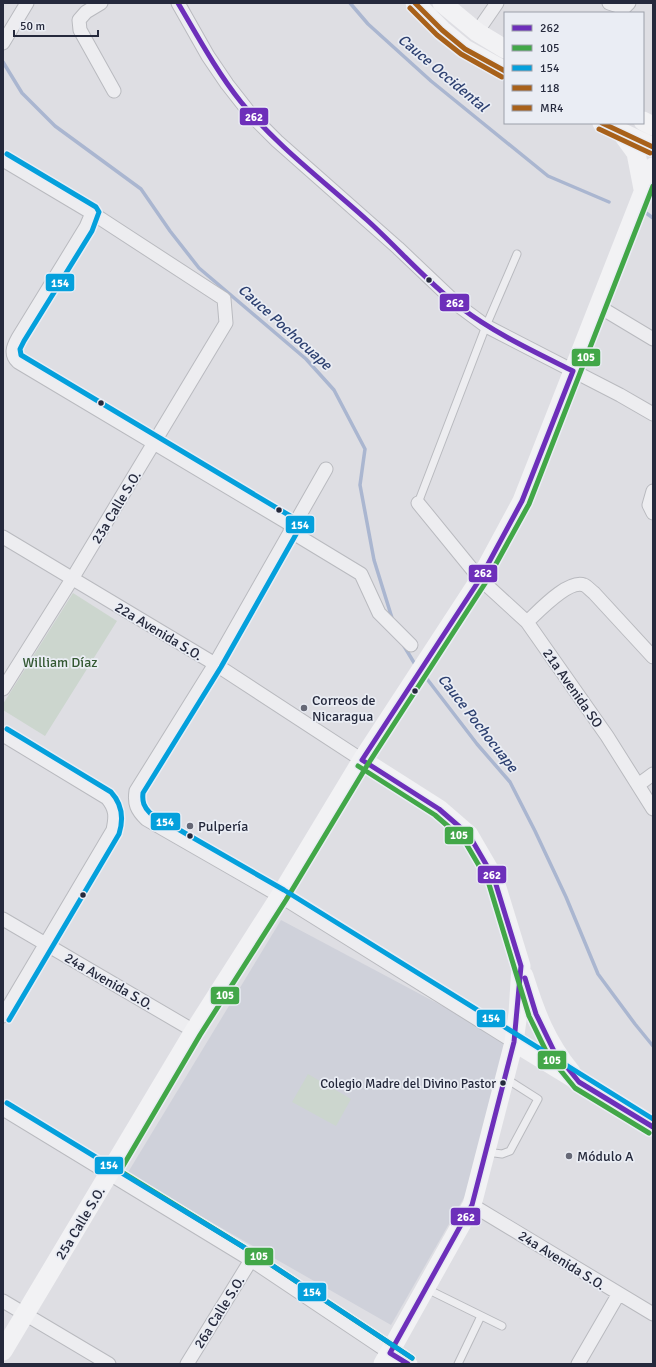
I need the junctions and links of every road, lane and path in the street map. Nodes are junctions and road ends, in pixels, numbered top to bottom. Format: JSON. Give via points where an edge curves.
{"nodes":[{"id":1,"x":27,"y":3,"type":"edge"},
{"id":2,"x":101,"y":3,"type":"edge"},
{"id":3,"x":178,"y":3,"type":"edge"},
{"id":4,"x":415,"y":3,"type":"edge"},
{"id":5,"x":442,"y":3,"type":"edge"},
{"id":6,"x":497,"y":3,"type":"edge"},
{"id":7,"x":609,"y":3,"type":"edge"},
{"id":8,"x":629,"y":3,"type":"edge"},
{"id":9,"x":477,"y":32,"type":"junction"},
{"id":10,"x":4,"y":42,"type":"edge"},
{"id":11,"x":504,"y":48,"type":"edge"},
{"id":12,"x":504,"y":70,"type":"edge"},
{"id":13,"x":114,"y":91,"type":"dead end"},
{"id":14,"x":644,"y":122,"type":"edge"},
{"id":15,"x":604,"y":124,"type":"edge"},
{"id":16,"x":653,"y":126,"type":"edge"},
{"id":17,"x":620,"y":131,"type":"junction"},
{"id":18,"x":653,"y":149,"type":"edge"},
{"id":19,"x":3,"y":160,"type":"edge"},
{"id":20,"x":653,"y":167,"type":"edge"},
{"id":21,"x":648,"y":186,"type":"edge"},
{"id":22,"x":92,"y":213,"type":"junction"},
{"id":23,"x":517,"y":254,"type":"dead end"},
{"id":24,"x":598,"y":306,"type":"junction"},
{"id":25,"x":486,"y":326,"type":"junction"},
{"id":26,"x":653,"y":339,"type":"edge"},
{"id":27,"x":573,"y":371,"type":"junction"},
{"id":28,"x":653,"y":414,"type":"edge"},
{"id":29,"x":154,"y":445,"type":"junction"},
{"id":30,"x":326,"y":469,"type":"dead end"},
{"id":31,"x":653,"y":490,"type":"edge"},
{"id":32,"x":418,"y":503,"type":"joint"},
{"id":33,"x":653,"y":513,"type":"edge"},
{"id":34,"x":292,"y":528,"type":"junction"},
{"id":35,"x":3,"y":537,"type":"edge"},
{"id":36,"x":480,"y":578,"type":"junction"},
{"id":37,"x":72,"y":579,"type":"junction"},
{"id":38,"x":527,"y":622,"type":"junction"},
{"id":39,"x":411,"y":645,"type":"dead end"},
{"id":40,"x":653,"y":657,"type":"edge"},
{"id":41,"x":214,"y":664,"type":"junction"},
{"id":42,"x":3,"y":689,"type":"edge"},
{"id":43,"x":3,"y":735,"type":"edge"},
{"id":44,"x":362,"y":760,"type":"junction"},
{"id":45,"x":653,"y":774,"type":"edge"},
{"id":46,"x":638,"y":785,"type":"junction"},
{"id":47,"x":653,"y":809,"type":"edge"},
{"id":48,"x":280,"y":896,"type":"junction"},
{"id":49,"x":3,"y":919,"type":"edge"},
{"id":50,"x":46,"y":944,"type":"junction"},
{"id":51,"x":521,"y":966,"type":"junction"},
{"id":52,"x":3,"y":1016,"type":"edge"},
{"id":53,"x":194,"y":1030,"type":"junction"},
{"id":54,"x":514,"y":1042,"type":"junction"},
{"id":55,"x":505,"y":1078,"type":"junction"},
{"id":56,"x":578,"y":1082,"type":"junction"},
{"id":57,"x":3,"y":1109,"type":"edge"},
{"id":58,"x":653,"y":1128,"type":"edge"},
{"id":59,"x":485,"y":1152,"type":"junction"},
{"id":60,"x":110,"y":1173,"type":"junction"},
{"id":61,"x":472,"y":1205,"type":"junction"},
{"id":62,"x":251,"y":1260,"type":"junction"},
{"id":63,"x":426,"y":1289,"type":"junction"},
{"id":64,"x":618,"y":1294,"type":"junction"},
{"id":65,"x":3,"y":1301,"type":"edge"},
{"id":66,"x":653,"y":1314,"type":"edge"},
{"id":67,"x":25,"y":1315,"type":"junction"},
{"id":68,"x":482,"y":1316,"type":"junction"},
{"id":69,"x":502,"y":1326,"type":"dead end"},
{"id":70,"x":3,"y":1351,"type":"edge"},
{"id":71,"x":387,"y":1359,"type":"edge"},
{"id":72,"x":109,"y":1364,"type":"edge"},
{"id":73,"x":186,"y":1364,"type":"edge"},
{"id":74,"x":408,"y":1364,"type":"edge"},
{"id":75,"x":458,"y":1364,"type":"edge"},
{"id":76,"x":578,"y":1364,"type":"edge"}],
"edges":[{"from":1,"to":10,"type":"street"},
{"from":2,"to":13,"type":"street","via":[[86,12],[79,20],[80,30]]},
{"from":3,"to":25,"type":"street","via":[[208,56],[252,116],[458,306]]},
{"from":4,"to":12,"type":"street","via":[[466,49]]},
{"from":5,"to":9,"type":"street"},
{"from":6,"to":9,"type":"street"},
{"from":7,"to":8,"type":"street","via":[[624,8]]},
{"from":9,"to":11,"type":"street"},
{"from":14,"to":16,"type":"street"},
{"from":15,"to":17,"type":"street"},
{"from":17,"to":18,"type":"street"},
{"from":17,"to":21,"type":"street","via":[[636,153]]},
{"from":19,"to":22,"type":"street"},
{"from":20,"to":21,"type":"street","name":"25a Calle S.O."},
{"from":21,"to":24,"type":"street","name":"25a Calle S.O."},
{"from":22,"to":29,"type":"street","name":"23a Calle S.O.","via":[[224,299],[226,323]]},
{"from":22,"to":29,"type":"street","via":[[12,352],[18,362]]},
{"from":23,"to":25,"type":"lane"},
{"from":24,"to":26,"type":"street"},
{"from":24,"to":27,"type":"street","name":"25a Calle S.O."},
{"from":25,"to":27,"type":"street"},
{"from":25,"to":32,"type":"lane"},
{"from":27,"to":28,"type":"street"},
{"from":27,"to":36,"type":"street","name":"25a Calle S.O.","via":[[522,501]]},
{"from":29,"to":34,"type":"street"},
{"from":29,"to":37,"type":"street","name":"23a Calle S.O."},
{"from":30,"to":34,"type":"street"},
{"from":31,"to":33,"type":"street","via":[[649,505]]},
{"from":32,"to":36,"type":"street","name":"21a Avenida SO"},
{"from":34,"to":39,"type":"street","via":[[361,574],[379,613]]},
{"from":34,"to":41,"type":"street"},
{"from":35,"to":37,"type":"street","name":"22a Avenida S.O."},
{"from":36,"to":38,"type":"street","name":"21a Avenida SO"},
{"from":36,"to":44,"type":"street","name":"25a Calle S.O."},
{"from":37,"to":41,"type":"street","name":"22a Avenida S.O."},
{"from":37,"to":42,"type":"street","name":"23a Calle S.O."},
{"from":38,"to":40,"type":"street","via":[[571,585],[584,585]]},
{"from":38,"to":46,"type":"street","name":"21a Avenida SO"},
{"from":41,"to":44,"type":"street","name":"22a Avenida S.O."},
{"from":41,"to":48,"type":"street","via":[[136,791],[134,801],[138,811],[146,819]]},
{"from":43,"to":50,"type":"street","via":[[107,798],[115,808],[113,830]]},
{"from":44,"to":48,"type":"street","name":"25a Calle S.O."},
{"from":44,"to":51,"type":"street","name":"22a Avenida S.O.","via":[[438,809],[469,835],[494,878]]},
{"from":45,"to":46,"type":"street"},
{"from":46,"to":47,"type":"street","name":"21a Avenida SO"},
{"from":48,"to":53,"type":"street","name":"25a Calle S.O."},
{"from":48,"to":54,"type":"street"},
{"from":49,"to":50,"type":"street","name":"24a Avenida S.O."},
{"from":50,"to":52,"type":"street"},
{"from":50,"to":53,"type":"street","name":"24a Avenida S.O."},
{"from":51,"to":54,"type":"street","name":"22a Avenida S.O."},
{"from":51,"to":56,"type":"street","via":[[536,1014],[554,1051]]},
{"from":53,"to":60,"type":"street","name":"25a Calle S.O."},
{"from":54,"to":55,"type":"street","name":"22a Avenida S.O."},
{"from":54,"to":56,"type":"street"},
{"from":55,"to":59,"type":"street","name":"22a Avenida S.O."},
{"from":55,"to":59,"type":"lane","via":[[538,1099],[510,1151],[502,1154]]},
{"from":56,"to":58,"type":"street"},
{"from":57,"to":60,"type":"street"},
{"from":59,"to":61,"type":"street","name":"22a Avenida S.O."},
{"from":60,"to":62,"type":"street"},
{"from":60,"to":67,"type":"street","name":"25a Calle S.O."},
{"from":61,"to":63,"type":"street","name":"22a Avenida S.O."},
{"from":61,"to":64,"type":"street","name":"24a Avenida S.O."},
{"from":62,"to":71,"type":"street"},
{"from":62,"to":73,"type":"street","name":"26a Calle S.O."},
{"from":63,"to":68,"type":"lane"},
{"from":63,"to":71,"type":"street","name":"22a Avenida S.O."},
{"from":64,"to":66,"type":"street","name":"24a Avenida S.O."},
{"from":64,"to":76,"type":"street"},
{"from":65,"to":67,"type":"street"},
{"from":67,"to":70,"type":"street","name":"25a Calle S.O."},
{"from":67,"to":72,"type":"street"},
{"from":68,"to":69,"type":"lane"},
{"from":68,"to":75,"type":"lane"},
{"from":71,"to":74,"type":"street"}]}
